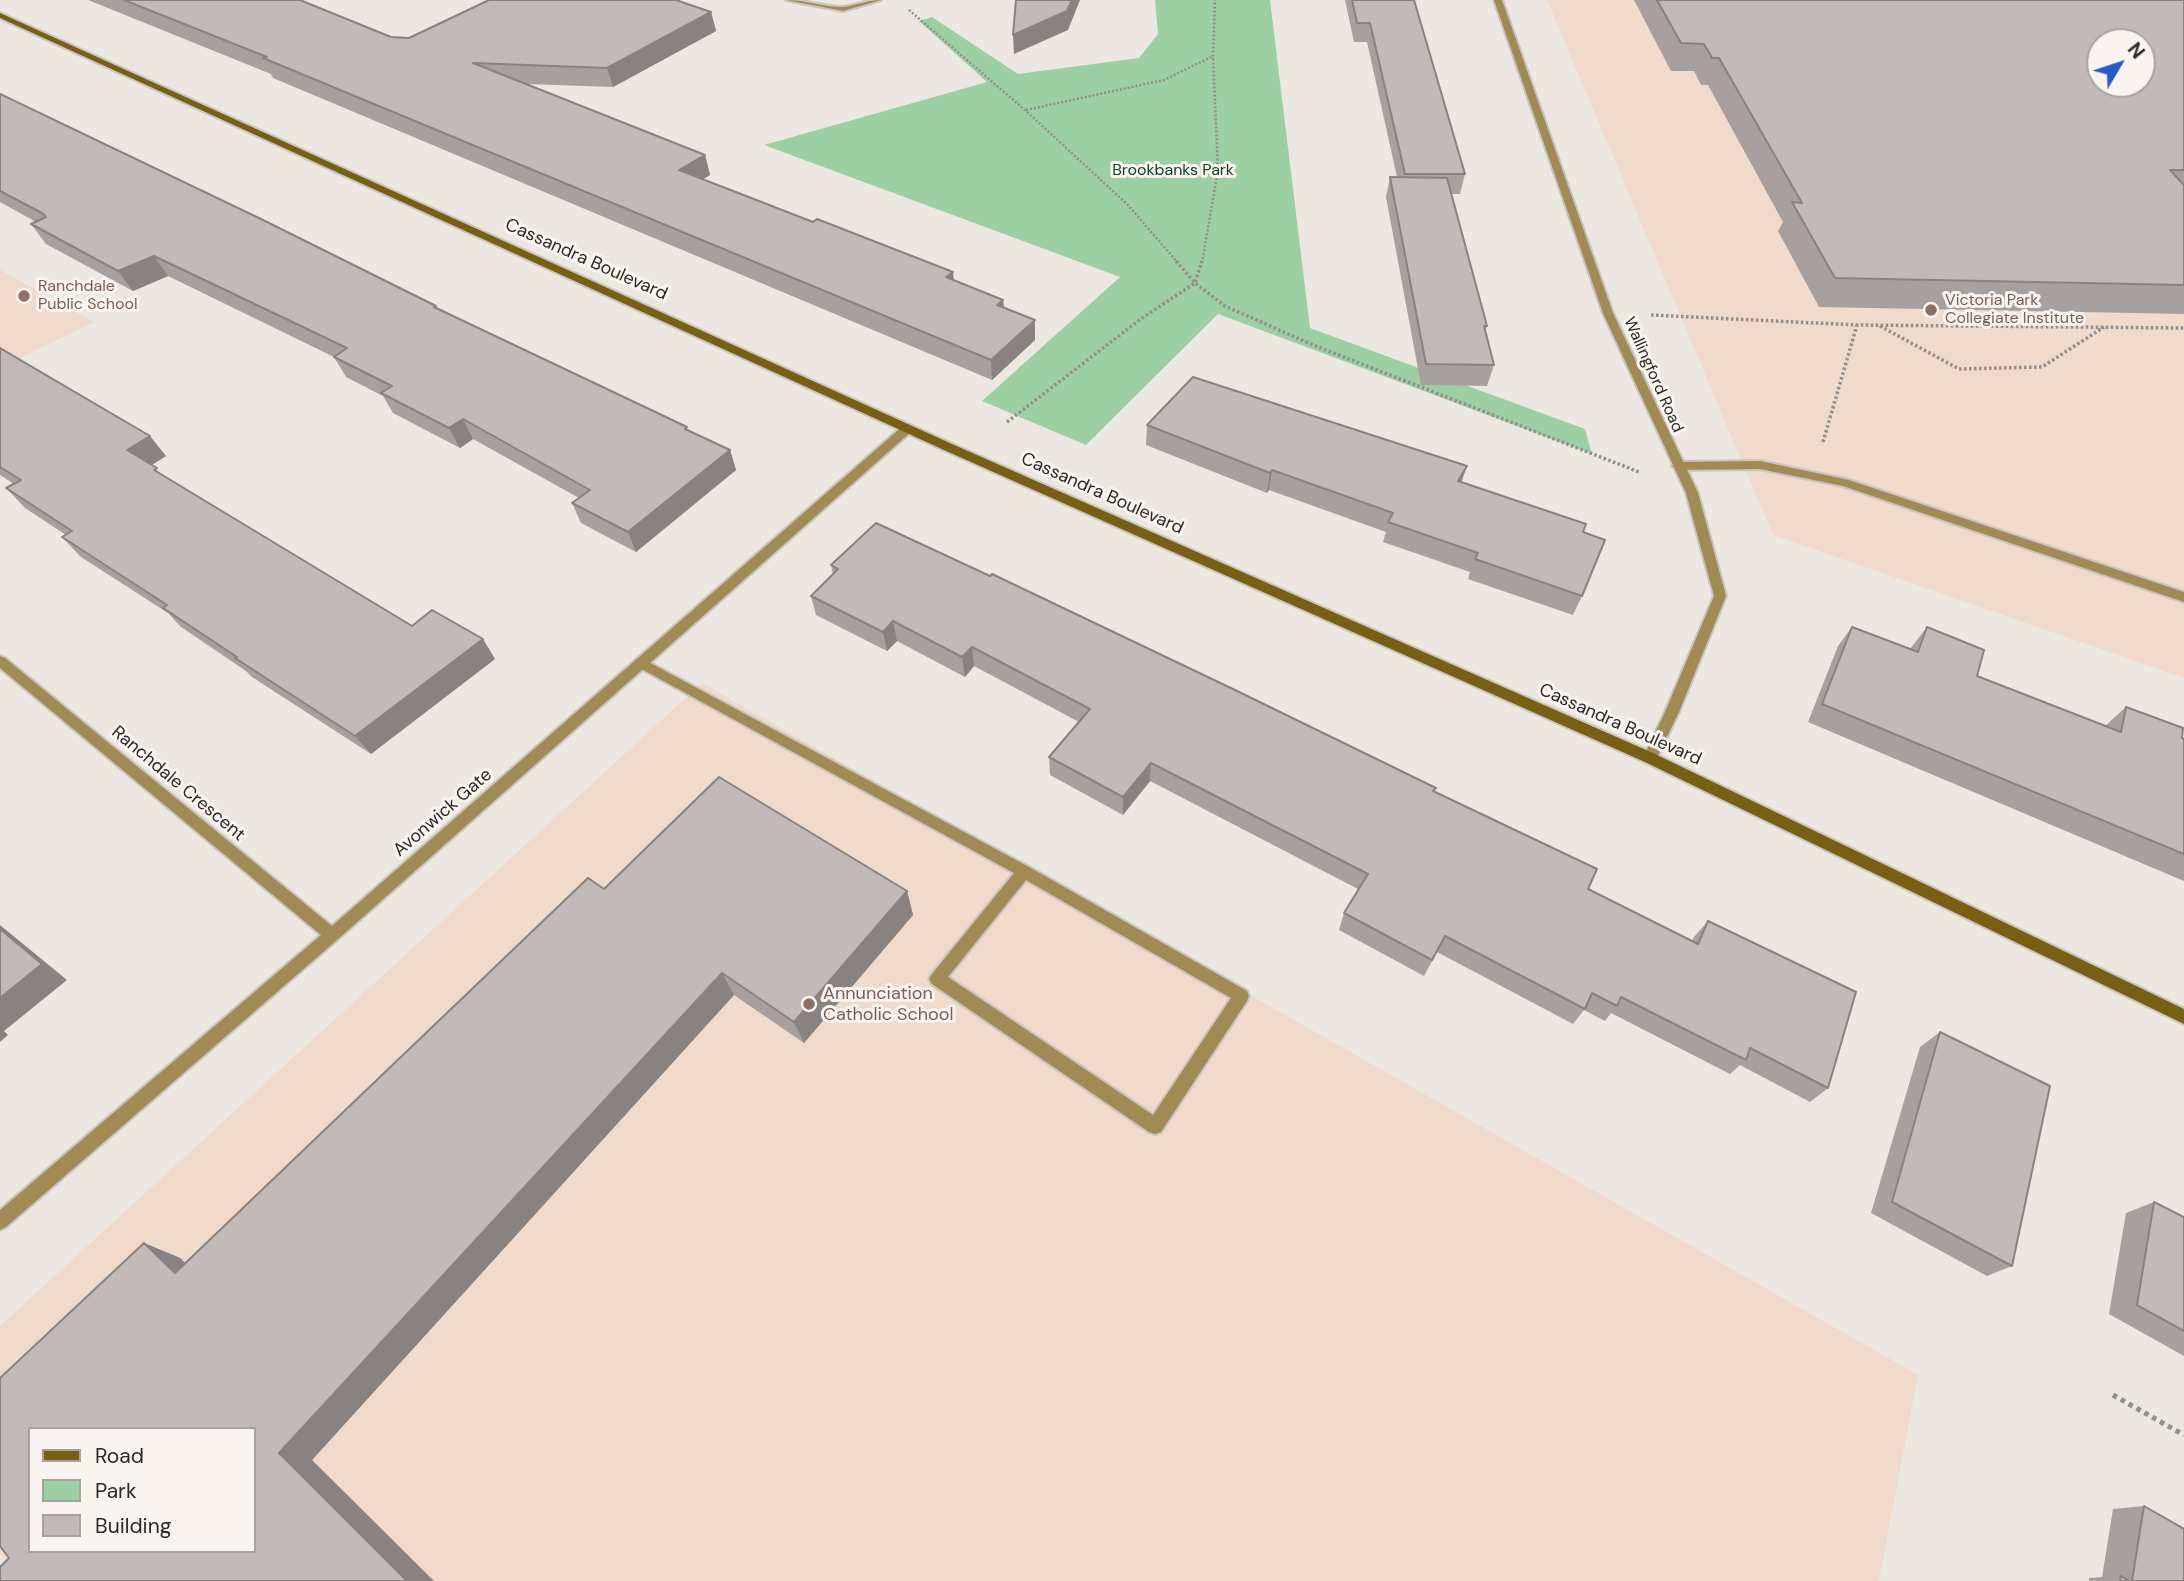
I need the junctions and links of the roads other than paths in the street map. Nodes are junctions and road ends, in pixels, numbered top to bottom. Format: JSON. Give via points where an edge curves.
{"nodes":[{"id":1,"x":790,"y":0,"type":"edge"},
{"id":2,"x":877,"y":0,"type":"edge"},
{"id":3,"x":1499,"y":0,"type":"edge"},
{"id":4,"x":0,"y":15,"type":"edge"},
{"id":5,"x":908,"y":428,"type":"junction"},
{"id":6,"x":1678,"y":466,"type":"junction"},
{"id":7,"x":2184,"y":597,"type":"edge"},
{"id":8,"x":0,"y":662,"type":"edge"},
{"id":9,"x":642,"y":664,"type":"junction"},
{"id":10,"x":1650,"y":758,"type":"junction"},
{"id":11,"x":1024,"y":871,"type":"junction"},
{"id":12,"x":332,"y":935,"type":"junction"},
{"id":13,"x":2184,"y":1017,"type":"edge"},
{"id":14,"x":0,"y":1221,"type":"edge"}],
"edges":[{"from":1,"to":2,"type":"street","via":[[843,9]]},
{"from":3,"to":6,"type":"street","name":"Wallingford Road","via":[[1608,313]]},
{"from":4,"to":5,"type":"street","name":"Cassandra Boulevard"},
{"from":5,"to":9,"type":"street","name":"Avonwick Gate"},
{"from":5,"to":10,"type":"street","name":"Cassandra Boulevard"},
{"from":6,"to":7,"type":"street","via":[[1760,465],[1845,483]]},
{"from":6,"to":10,"type":"street","name":"Wallingford Road","via":[[1692,493],[1720,596]]},
{"from":8,"to":12,"type":"street","name":"Ranchdale Crescent"},
{"from":9,"to":11,"type":"street"},
{"from":9,"to":12,"type":"street","name":"Avonwick Gate"},
{"from":10,"to":13,"type":"street","name":"Cassandra Boulevard"},
{"from":11,"to":11,"type":"street","via":[[1241,996],[1155,1126],[937,979]]},
{"from":12,"to":14,"type":"street","name":"Avonwick Gate"}]}
